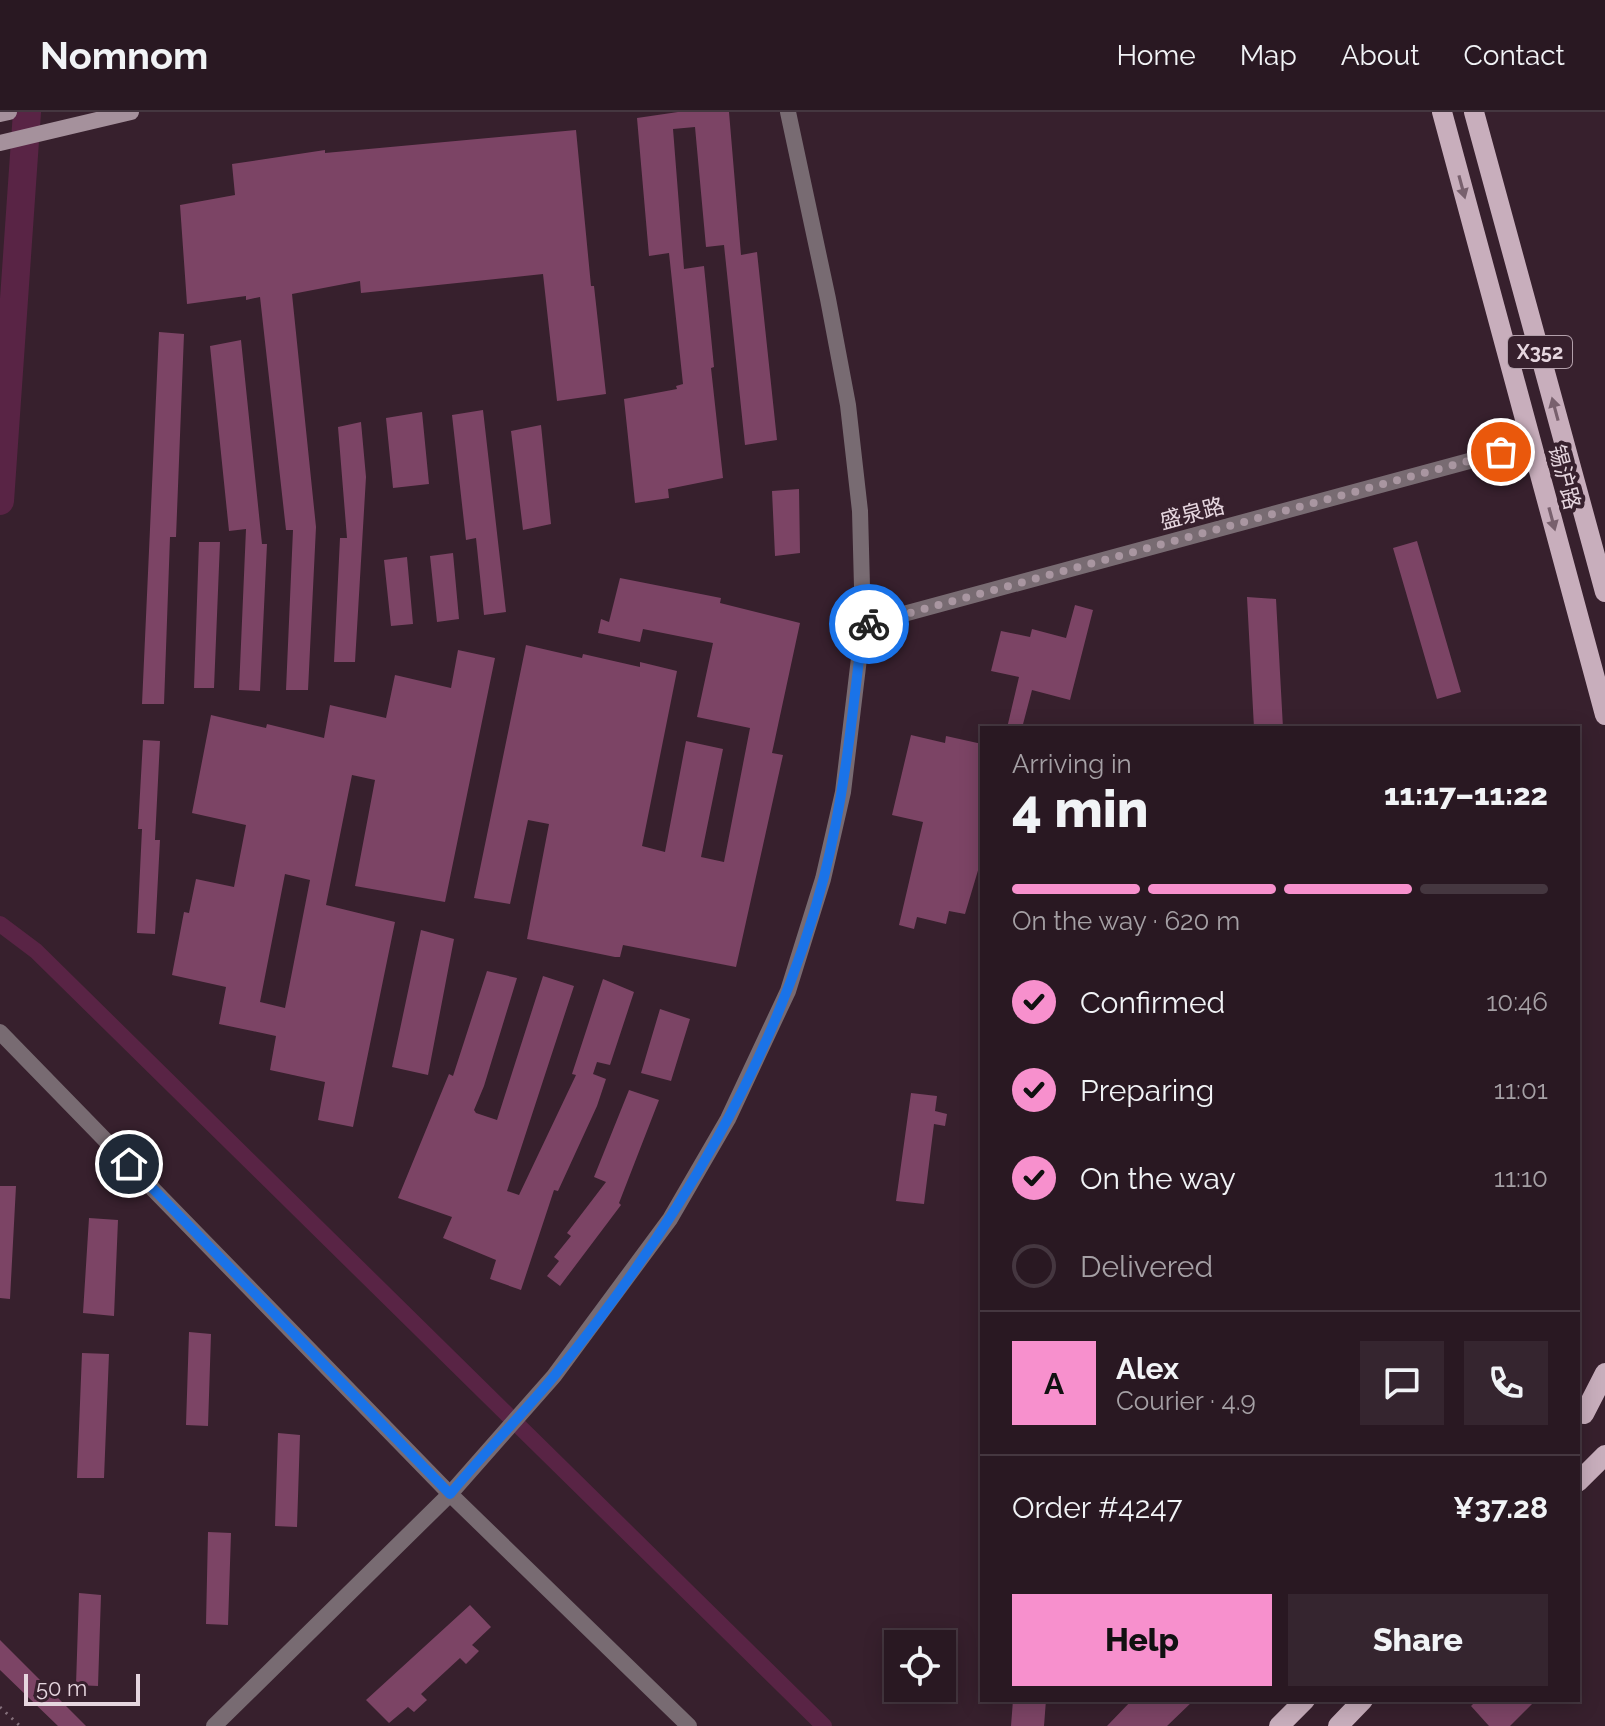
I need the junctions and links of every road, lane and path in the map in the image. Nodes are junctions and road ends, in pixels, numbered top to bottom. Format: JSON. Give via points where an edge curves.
{"nodes":[{"id":1,"x":9,"y":112,"type":"edge"},
{"id":2,"x":131,"y":112,"type":"edge"},
{"id":3,"x":788,"y":112,"type":"edge"},
{"id":4,"x":1442,"y":112,"type":"edge"},
{"id":5,"x":1474,"y":112,"type":"edge"},
{"id":6,"x":125,"y":113,"type":"edge"},
{"id":7,"x":0,"y":114,"type":"edge"},
{"id":8,"x":0,"y":143,"type":"edge"},
{"id":9,"x":1532,"y":444,"type":"junction"},
{"id":10,"x":1605,"y":592,"type":"edge"},
{"id":11,"x":863,"y":625,"type":"junction"},
{"id":12,"x":1605,"y":715,"type":"edge"},
{"id":13,"x":0,"y":1032,"type":"edge"},
{"id":14,"x":1605,"y":1373,"type":"edge"},
{"id":15,"x":1605,"y":1395,"type":"edge"},
{"id":16,"x":1581,"y":1418,"type":"edge"},
{"id":17,"x":1605,"y":1455,"type":"edge"},
{"id":18,"x":1580,"y":1480,"type":"edge"},
{"id":19,"x":450,"y":1494,"type":"junction"},
{"id":20,"x":1303,"y":1702,"type":"edge"},
{"id":21,"x":1361,"y":1702,"type":"edge"},
{"id":22,"x":0,"y":1707,"type":"edge"},
{"id":23,"x":20,"y":1726,"type":"edge"},
{"id":24,"x":214,"y":1726,"type":"edge"},
{"id":25,"x":689,"y":1726,"type":"edge"},
{"id":26,"x":1279,"y":1726,"type":"edge"},
{"id":27,"x":1338,"y":1726,"type":"edge"}],
"edges":[{"from":1,"to":7,"type":"main road"},
{"from":2,"to":6,"type":"main road"},
{"from":3,"to":11,"type":"street","via":[[848,405],[860,511]]},
{"from":4,"to":9,"type":"main road","name":"锡沪路","number":"X352","one_way":true},
{"from":10,"to":5,"type":"main road","name":"锡沪路","number":"X352","one_way":true},
{"from":6,"to":8,"type":"main road"},
{"from":9,"to":11,"type":"street","name":"盛泉路"},
{"from":9,"to":12,"type":"main road","name":"锡沪路","number":"X352","one_way":true},
{"from":11,"to":19,"type":"street","via":[[843,792],[823,879],[788,991],[728,1119],[670,1219],[554,1376]]},
{"from":13,"to":19,"type":"street"},
{"from":14,"to":16,"type":"main road"},
{"from":15,"to":16,"type":"main road"},
{"from":17,"to":18,"type":"main road"},
{"from":19,"to":24,"type":"street"},
{"from":19,"to":25,"type":"street"},
{"from":20,"to":26,"type":"main road"},
{"from":21,"to":27,"type":"main road"},
{"from":22,"to":23,"type":"path"}]}
